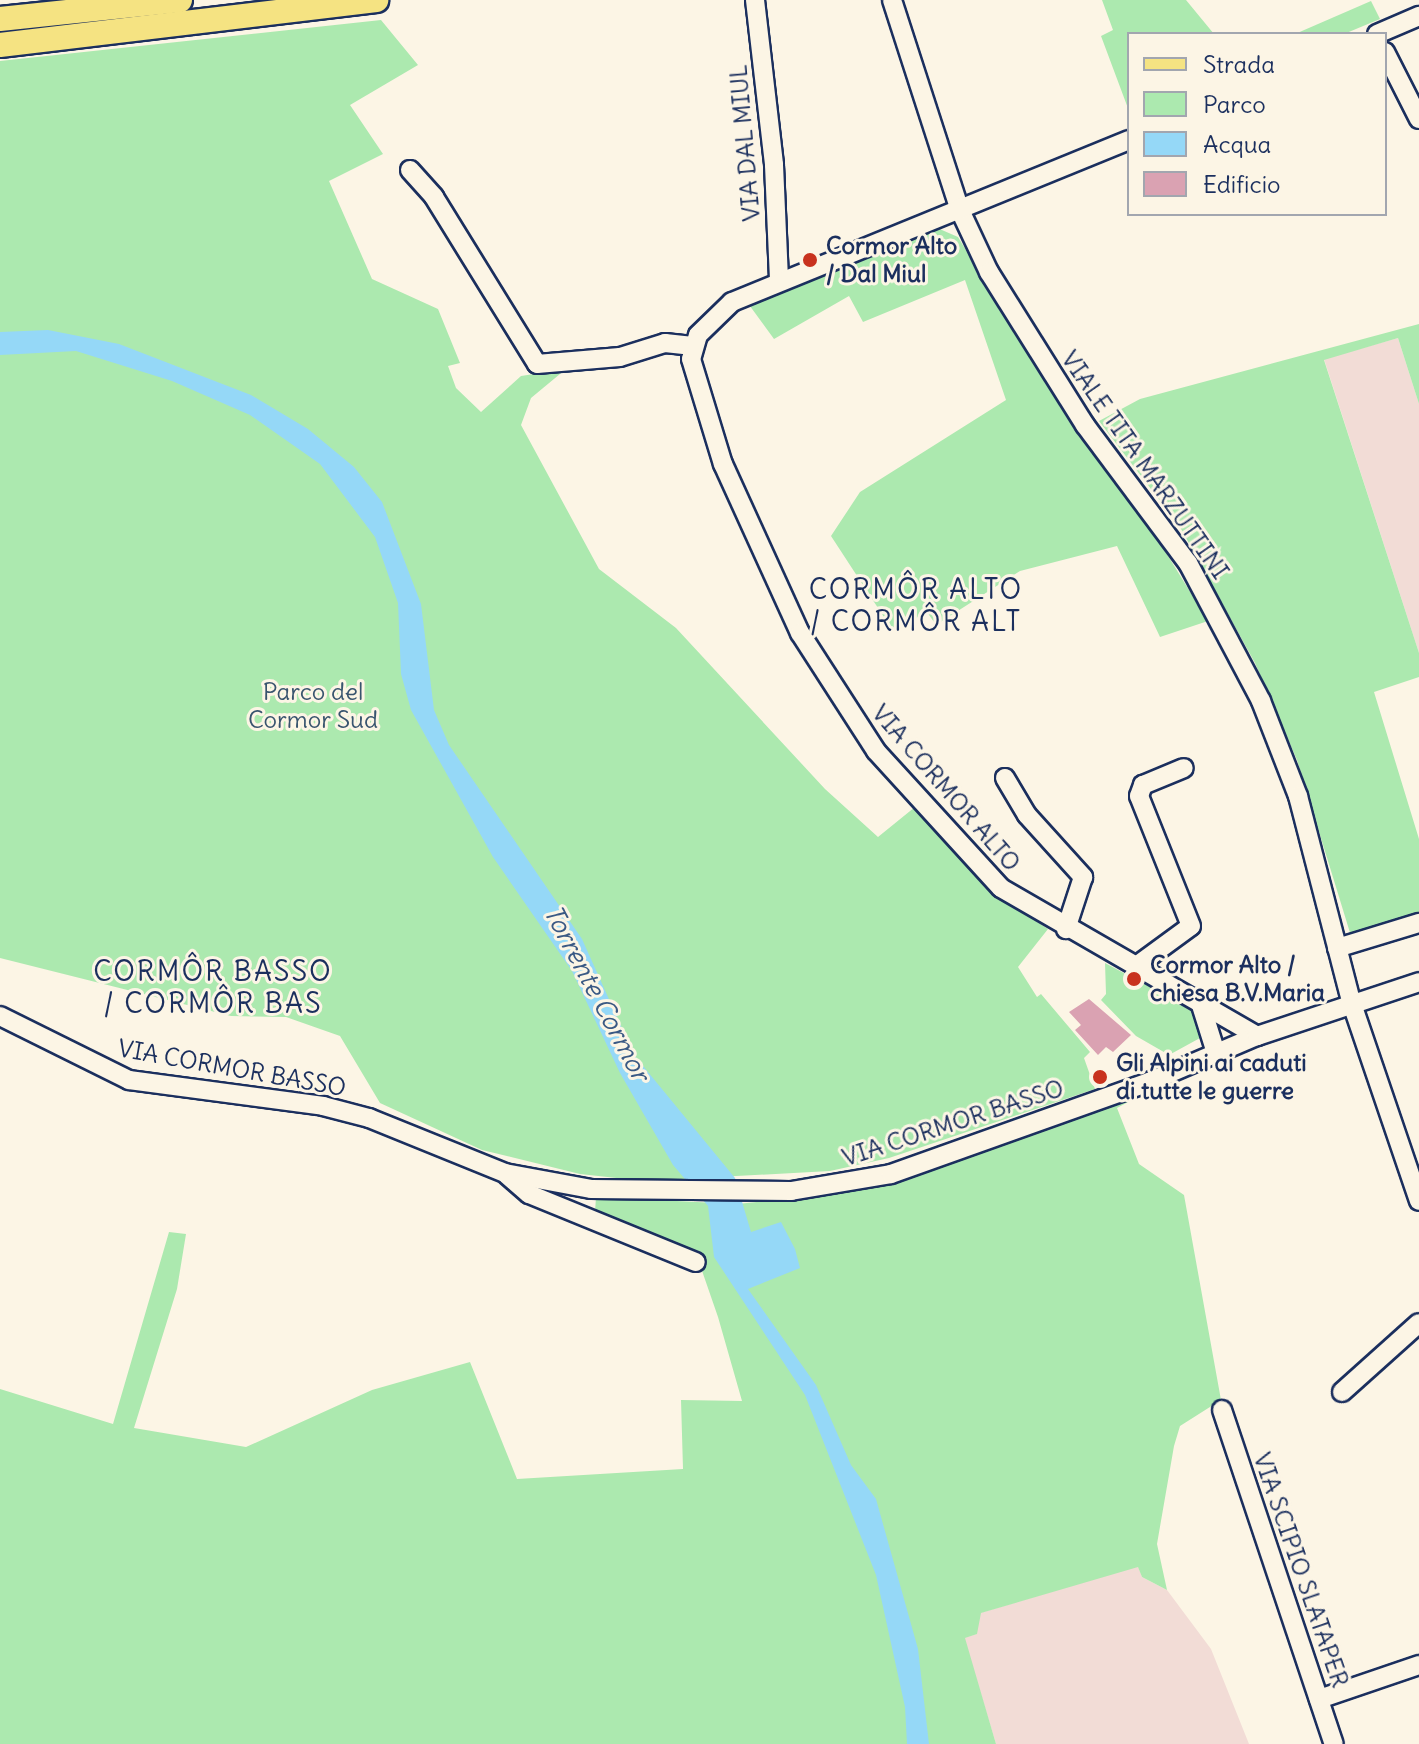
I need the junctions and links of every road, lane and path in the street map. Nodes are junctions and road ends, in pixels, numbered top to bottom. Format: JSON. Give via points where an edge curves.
{"nodes":[{"id":1,"x":180,"y":0,"type":"edge"},
{"id":2,"x":376,"y":0,"type":"edge"},
{"id":3,"x":755,"y":0,"type":"edge"},
{"id":4,"x":895,"y":3,"type":"edge"},
{"id":5,"x":1419,"y":16,"type":"edge"},
{"id":6,"x":0,"y":19,"type":"edge"},
{"id":7,"x":1382,"y":32,"type":"edge"},
{"id":8,"x":0,"y":45,"type":"edge"},
{"id":9,"x":1387,"y":56,"type":"edge"},
{"id":10,"x":1419,"y":119,"type":"edge"},
{"id":11,"x":1127,"y":141,"type":"edge"},
{"id":12,"x":410,"y":170,"type":"dead end"},
{"id":13,"x":959,"y":208,"type":"junction"},
{"id":14,"x":779,"y":281,"type":"junction"},
{"id":15,"x":693,"y":346,"type":"junction"},
{"id":16,"x":1184,"y":768,"type":"dead end"},
{"id":17,"x":1005,"y":778,"type":"dead end"},
{"id":18,"x":1419,"y":923,"type":"edge"},
{"id":19,"x":1066,"y":929,"type":"junction"},
{"id":20,"x":1337,"y":948,"type":"junction"},
{"id":21,"x":1135,"y":967,"type":"junction"},
{"id":22,"x":1419,"y":982,"type":"edge"},
{"id":23,"x":1351,"y":1001,"type":"junction"},
{"id":24,"x":1200,"y":1002,"type":"junction"},
{"id":25,"x":0,"y":1016,"type":"edge"},
{"id":26,"x":1257,"y":1036,"type":"junction"},
{"id":27,"x":1216,"y":1053,"type":"junction"},
{"id":28,"x":505,"y":1173,"type":"junction"},
{"id":29,"x":1419,"y":1201,"type":"edge"},
{"id":30,"x":696,"y":1262,"type":"dead end"},
{"id":31,"x":1419,"y":1323,"type":"edge"},
{"id":32,"x":1342,"y":1392,"type":"dead end"},
{"id":33,"x":1222,"y":1410,"type":"dead end"},
{"id":34,"x":1419,"y":1665,"type":"edge"},
{"id":35,"x":1319,"y":1699,"type":"junction"},
{"id":36,"x":1334,"y":1744,"type":"edge"}],
"edges":[{"from":1,"to":6,"type":"main road"},
{"from":2,"to":8,"type":"main road"},
{"from":3,"to":14,"type":"street","name":"VIA DAL MIUL","via":[[774,165]]},
{"from":4,"to":13,"type":"street","name":"VIALE TITA MARZUTTINI"},
{"from":5,"to":7,"type":"street"},
{"from":9,"to":10,"type":"street"},
{"from":11,"to":13,"type":"street"},
{"from":12,"to":15,"type":"street","via":[[434,197],[537,364],[620,357],[665,343]]},
{"from":13,"to":14,"type":"street"},
{"from":13,"to":20,"type":"street","name":"VIALE TITA MARZUTTINI","via":[[1030,342],[1188,563],[1238,650],[1298,796]]},
{"from":14,"to":15,"type":"street","via":[[720,310]]},
{"from":15,"to":19,"type":"street","name":"VIA CORMOR ALTO","via":[[697,387],[723,464],[800,633],[857,726],[989,876]]},
{"from":16,"to":21,"type":"street","via":[[1143,785],[1139,796],[1191,926]]},
{"from":17,"to":19,"type":"street","name":"VIA CORMOR ALTO","via":[[1035,825],[1083,877]]},
{"from":18,"to":20,"type":"street"},
{"from":19,"to":21,"type":"street","name":"VIA CORMOR ALTO"},
{"from":20,"to":23,"type":"street","name":"VIALE TITA MARZUTTINI"},
{"from":21,"to":24,"type":"street","name":"VIA CORMOR ALTO"},
{"from":22,"to":23,"type":"street"},
{"from":23,"to":26,"type":"street"},
{"from":23,"to":29,"type":"street","name":"VIALE TITA MARZUTTINI"},
{"from":24,"to":26,"type":"street","name":"VIA CORMOR ALTO"},
{"from":24,"to":27,"type":"street"},
{"from":25,"to":28,"type":"street","name":"VIA CORMOR BASSO","via":[[129,1080],[323,1106],[369,1118]]},
{"from":26,"to":27,"type":"street"},
{"from":27,"to":28,"type":"street","name":"VIA CORMOR BASSO","via":[[891,1174],[791,1191],[639,1192]]},
{"from":28,"to":30,"type":"street","name":"VIA CORMOR BASSO","via":[[529,1194]]},
{"from":31,"to":32,"type":"street"},
{"from":33,"to":35,"type":"street","name":"VIA SCIPIO SLATAPER"},
{"from":34,"to":35,"type":"street"},
{"from":35,"to":36,"type":"street","name":"VIA SCIPIO SLATAPER"}]}
